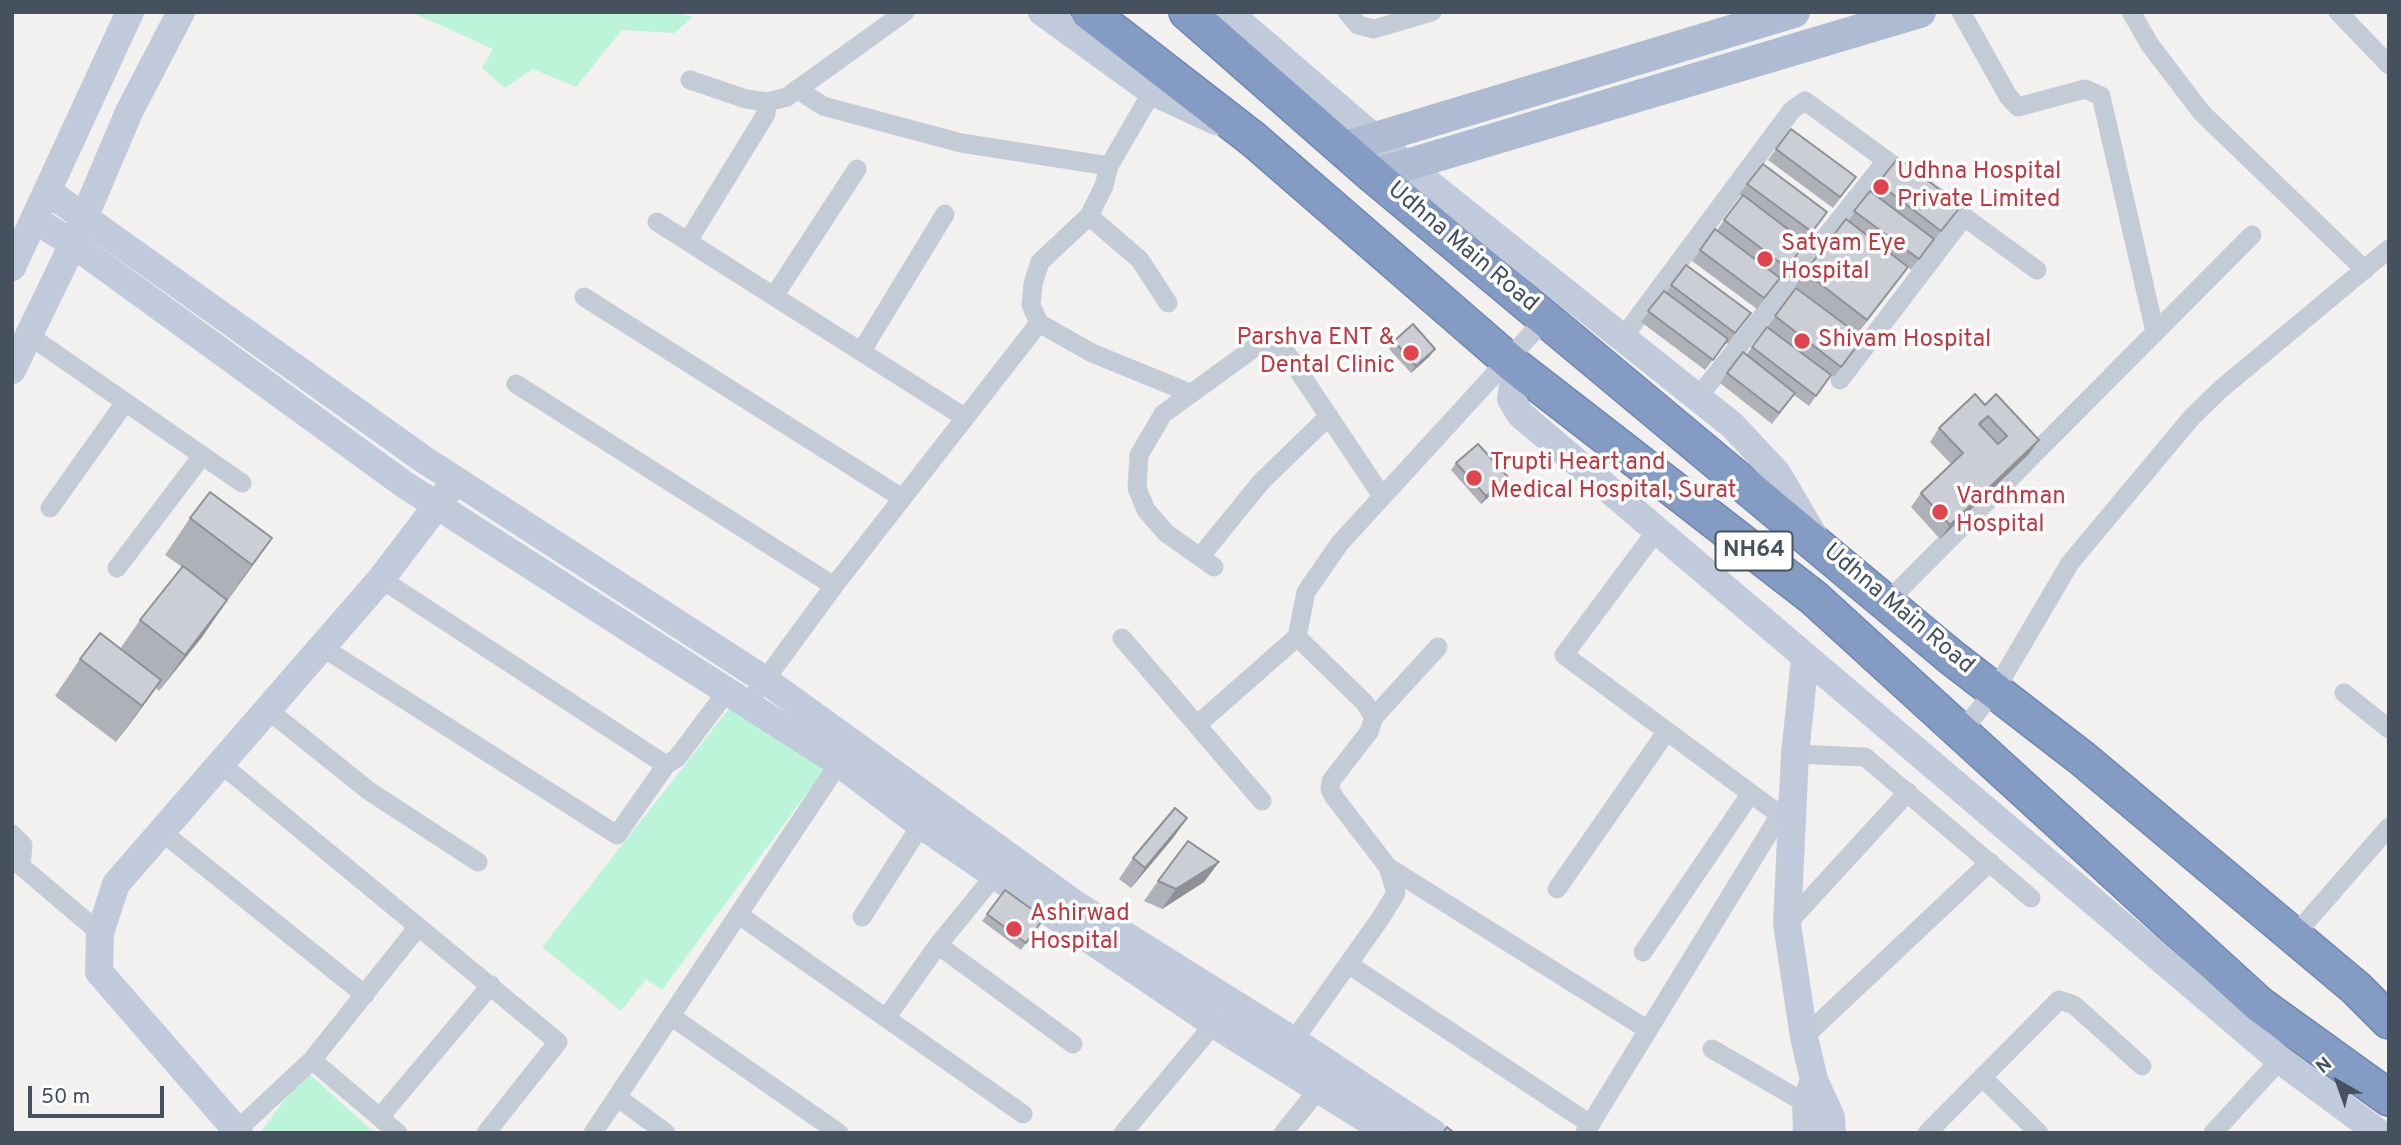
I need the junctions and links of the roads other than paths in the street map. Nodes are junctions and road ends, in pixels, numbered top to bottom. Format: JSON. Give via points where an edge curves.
{"nodes":[{"id":1,"x":130,"y":12,"type":"edge"},
{"id":2,"x":181,"y":12,"type":"edge"},
{"id":3,"x":905,"y":12,"type":"edge"},
{"id":4,"x":1042,"y":12,"type":"edge"},
{"id":5,"x":1186,"y":12,"type":"edge"},
{"id":6,"x":1228,"y":12,"type":"edge"},
{"id":7,"x":1347,"y":12,"type":"edge"},
{"id":8,"x":1432,"y":12,"type":"edge"},
{"id":9,"x":1794,"y":12,"type":"edge"},
{"id":10,"x":1920,"y":12,"type":"edge"},
{"id":11,"x":1961,"y":12,"type":"edge"},
{"id":12,"x":2131,"y":12,"type":"edge"},
{"id":13,"x":2338,"y":12,"type":"edge"},
{"id":14,"x":1101,"y":16,"type":"edge"},
{"id":15,"x":2389,"y":65,"type":"edge"},
{"id":16,"x":690,"y":80,"type":"dead end"},
{"id":17,"x":1158,"y":81,"type":"junction"},
{"id":18,"x":797,"y":89,"type":"junction"},
{"id":19,"x":767,"y":102,"type":"junction"},
{"id":20,"x":1376,"y":139,"type":"junction"},
{"id":21,"x":1342,"y":148,"type":"junction"},
{"id":22,"x":1886,"y":161,"type":"junction"},
{"id":23,"x":1109,"y":166,"type":"junction"},
{"id":24,"x":1407,"y":166,"type":"junction"},
{"id":25,"x":858,"y":169,"type":"dead end"},
{"id":26,"x":1373,"y":174,"type":"junction"},
{"id":27,"x":47,"y":191,"type":"junction"},
{"id":28,"x":945,"y":214,"type":"dead end"},
{"id":29,"x":85,"y":216,"type":"junction"},
{"id":30,"x":1089,"y":216,"type":"junction"},
{"id":31,"x":1964,"y":217,"type":"junction"},
{"id":32,"x":34,"y":219,"type":"junction"},
{"id":33,"x":657,"y":222,"type":"dead end"},
{"id":34,"x":2252,"y":235,"type":"dead end"},
{"id":35,"x":688,"y":241,"type":"junction"},
{"id":36,"x":73,"y":244,"type":"junction"},
{"id":37,"x":2389,"y":249,"type":"edge"},
{"id":38,"x":12,"y":267,"type":"edge"},
{"id":39,"x":2037,"y":270,"type":"dead end"},
{"id":40,"x":2365,"y":270,"type":"junction"},
{"id":41,"x":774,"y":296,"type":"junction"},
{"id":42,"x":584,"y":297,"type":"dead end"},
{"id":43,"x":1168,"y":303,"type":"dead end"},
{"id":44,"x":1546,"y":318,"type":"junction"},
{"id":45,"x":1039,"y":323,"type":"junction"},
{"id":46,"x":2155,"y":332,"type":"junction"},
{"id":47,"x":30,"y":336,"type":"junction"},
{"id":48,"x":1624,"y":336,"type":"junction"},
{"id":49,"x":861,"y":352,"type":"junction"},
{"id":50,"x":1512,"y":363,"type":"junction"},
{"id":51,"x":12,"y":370,"type":"edge"},
{"id":52,"x":1840,"y":380,"type":"edge"},
{"id":53,"x":516,"y":384,"type":"dead end"},
{"id":54,"x":1190,"y":393,"type":"junction"},
{"id":55,"x":1698,"y":397,"type":"junction"},
{"id":56,"x":124,"y":404,"type":"junction"},
{"id":57,"x":1329,"y":416,"type":"junction"},
{"id":58,"x":964,"y":417,"type":"junction"},
{"id":59,"x":202,"y":456,"type":"junction"},
{"id":60,"x":455,"y":480,"type":"junction"},
{"id":61,"x":242,"y":483,"type":"dead end"},
{"id":62,"x":1382,"y":496,"type":"junction"},
{"id":63,"x":902,"y":498,"type":"junction"},
{"id":64,"x":439,"y":506,"type":"junction"},
{"id":65,"x":50,"y":508,"type":"dead end"},
{"id":66,"x":1721,"y":526,"type":"junction"},
{"id":67,"x":1657,"y":530,"type":"junction"},
{"id":68,"x":1819,"y":544,"type":"junction"},
{"id":69,"x":1691,"y":560,"type":"junction"},
{"id":70,"x":117,"y":568,"type":"dead end"},
{"id":71,"x":381,"y":579,"type":"junction"},
{"id":72,"x":834,"y":586,"type":"junction"},
{"id":73,"x":1886,"y":603,"type":"junction"},
{"id":74,"x":1297,"y":637,"type":"junction"},
{"id":75,"x":1122,"y":638,"type":"dead end"},
{"id":76,"x":322,"y":647,"type":"junction"},
{"id":77,"x":1438,"y":648,"type":"dead end"},
{"id":78,"x":1805,"y":659,"type":"junction"},
{"id":79,"x":765,"y":680,"type":"junction"},
{"id":80,"x":1996,"y":689,"type":"junction"},
{"id":81,"x":2344,"y":693,"type":"dead end"},
{"id":82,"x":738,"y":697,"type":"junction"},
{"id":83,"x":268,"y":710,"type":"junction"},
{"id":84,"x":1374,"y":717,"type":"junction"},
{"id":85,"x":1197,"y":725,"type":"junction"},
{"id":86,"x":2389,"y":729,"type":"edge"},
{"id":87,"x":1667,"y":731,"type":"junction"},
{"id":88,"x":1961,"y":732,"type":"junction"},
{"id":89,"x":1795,"y":754,"type":"junction"},
{"id":90,"x":839,"y":763,"type":"junction"},
{"id":91,"x":221,"y":764,"type":"junction"},
{"id":92,"x":667,"y":765,"type":"junction"},
{"id":93,"x":1908,"y":792,"type":"junction"},
{"id":94,"x":1751,"y":793,"type":"junction"},
{"id":95,"x":1262,"y":801,"type":"dead end"},
{"id":96,"x":1787,"y":804,"type":"junction"},
{"id":97,"x":921,"y":825,"type":"junction"},
{"id":98,"x":2389,"y":827,"type":"edge"},
{"id":99,"x":162,"y":832,"type":"junction"},
{"id":100,"x":12,"y":834,"type":"edge"},
{"id":101,"x":478,"y":862,"type":"dead end"},
{"id":102,"x":1990,"y":862,"type":"junction"},
{"id":103,"x":1388,"y":867,"type":"junction"},
{"id":104,"x":995,"y":875,"type":"junction"},
{"id":105,"x":1557,"y":889,"type":"dead end"},
{"id":106,"x":2031,"y":898,"type":"dead end"},
{"id":107,"x":739,"y":915,"type":"junction"},
{"id":108,"x":862,"y":917,"type":"dead end"},
{"id":109,"x":1787,"y":924,"type":"junction"},
{"id":110,"x":418,"y":927,"type":"junction"},
{"id":111,"x":100,"y":933,"type":"junction"},
{"id":112,"x":2294,"y":936,"type":"junction"},
{"id":113,"x":938,"y":945,"type":"junction"},
{"id":114,"x":1643,"y":952,"type":"dead end"},
{"id":115,"x":1348,"y":964,"type":"junction"},
{"id":116,"x":491,"y":985,"type":"junction"},
{"id":117,"x":365,"y":995,"type":"junction"},
{"id":118,"x":672,"y":1017,"type":"junction"},
{"id":119,"x":886,"y":1018,"type":"junction"},
{"id":120,"x":2389,"y":1021,"type":"edge"},
{"id":121,"x":1214,"y":1024,"type":"junction"},
{"id":122,"x":1648,"y":1030,"type":"junction"},
{"id":123,"x":1804,"y":1037,"type":"junction"},
{"id":124,"x":1073,"y":1044,"type":"dead end"},
{"id":125,"x":1712,"y":1049,"type":"dead end"},
{"id":126,"x":1286,"y":1052,"type":"junction"},
{"id":127,"x":312,"y":1060,"type":"junction"},
{"id":128,"x":2280,"y":1060,"type":"junction"},
{"id":129,"x":2142,"y":1066,"type":"dead end"},
{"id":130,"x":1982,"y":1077,"type":"junction"},
{"id":131,"x":1319,"y":1089,"type":"junction"},
{"id":132,"x":1810,"y":1092,"type":"junction"},
{"id":133,"x":617,"y":1097,"type":"junction"},
{"id":134,"x":2389,"y":1098,"type":"edge"},
{"id":135,"x":1023,"y":1114,"type":"dead end"},
{"id":136,"x":380,"y":1117,"type":"junction"},
{"id":137,"x":1832,"y":1125,"type":"edge"},
{"id":138,"x":1588,"y":1128,"type":"edge"},
{"id":139,"x":1383,"y":1131,"type":"edge"},
{"id":140,"x":238,"y":1132,"type":"edge"},
{"id":141,"x":398,"y":1133,"type":"edge"},
{"id":142,"x":486,"y":1133,"type":"edge"},
{"id":143,"x":593,"y":1133,"type":"edge"},
{"id":144,"x":666,"y":1133,"type":"edge"},
{"id":145,"x":839,"y":1133,"type":"edge"},
{"id":146,"x":1123,"y":1133,"type":"edge"},
{"id":147,"x":1283,"y":1133,"type":"edge"},
{"id":148,"x":1433,"y":1133,"type":"edge"},
{"id":149,"x":1807,"y":1133,"type":"edge"},
{"id":150,"x":1927,"y":1133,"type":"edge"},
{"id":151,"x":2039,"y":1133,"type":"edge"},
{"id":152,"x":2213,"y":1133,"type":"edge"},
{"id":153,"x":2379,"y":1133,"type":"edge"}],
"edges":[{"from":1,"to":27,"type":"street"},
{"from":2,"to":29,"type":"street","via":[[129,112]]},
{"from":3,"to":18,"type":"street"},
{"from":4,"to":17,"type":"street"},
{"from":5,"to":21,"type":"highway","name":"Udhna Main Road"},
{"from":6,"to":20,"type":"street"},
{"from":7,"to":8,"type":"street","via":[[1358,25],[1374,29]]},
{"from":9,"to":20,"type":"main road"},
{"from":10,"to":24,"type":"main road","name":"Udhna Main Road"},
{"from":11,"to":46,"type":"street","via":[[2018,107],[2085,89],[2101,96]]},
{"from":12,"to":40,"type":"street","via":[[2202,113]]},
{"from":13,"to":15,"type":"street"},
{"from":14,"to":17,"type":"highway","number":"NH64"},
{"from":16,"to":19,"type":"street"},
{"from":17,"to":23,"type":"street"},
{"from":17,"to":50,"type":"highway","number":"NH64","via":[[1253,139]]},
{"from":18,"to":19,"type":"street","via":[[788,97]]},
{"from":18,"to":23,"type":"street","via":[[823,106],[961,143]]},
{"from":19,"to":35,"type":"street","via":[[766,114]]},
{"from":20,"to":21,"type":"main road"},
{"from":20,"to":24,"type":"street"},
{"from":21,"to":26,"type":"highway","name":"Udhna Main Road"},
{"from":22,"to":31,"type":"street"},
{"from":22,"to":48,"type":"street","via":[[1810,102],[1798,104]]},
{"from":22,"to":55,"type":"street"},
{"from":23,"to":30,"type":"street"},
{"from":24,"to":26,"type":"main road","name":"Udhna Main Road"},
{"from":24,"to":48,"type":"street"},
{"from":25,"to":41,"type":"street"},
{"from":26,"to":44,"type":"highway","name":"Udhna Main Road"},
{"from":27,"to":29,"type":"street"},
{"from":27,"to":32,"type":"street"},
{"from":28,"to":49,"type":"street"},
{"from":29,"to":36,"type":"street"},
{"from":29,"to":60,"type":"street"},
{"from":30,"to":43,"type":"street","via":[[1140,260]]},
{"from":30,"to":45,"type":"street","via":[[1040,262],[1031,305]]},
{"from":31,"to":39,"type":"street"},
{"from":31,"to":52,"type":"street"},
{"from":32,"to":36,"type":"street"},
{"from":32,"to":38,"type":"street"},
{"from":33,"to":35,"type":"street"},
{"from":34,"to":46,"type":"street"},
{"from":35,"to":41,"type":"street"},
{"from":36,"to":47,"type":"street"},
{"from":36,"to":64,"type":"street"},
{"from":37,"to":40,"type":"street"},
{"from":40,"to":80,"type":"street","via":[[2192,417],[2070,564]]},
{"from":41,"to":49,"type":"street"},
{"from":42,"to":63,"type":"street"},
{"from":44,"to":50,"type":"street"},
{"from":44,"to":68,"type":"highway","name":"Udhna Main Road"},
{"from":45,"to":54,"type":"street","via":[[1092,353]]},
{"from":45,"to":58,"type":"street"},
{"from":46,"to":73,"type":"street"},
{"from":47,"to":51,"type":"street"},
{"from":47,"to":56,"type":"street"},
{"from":48,"to":55,"type":"street"},
{"from":49,"to":58,"type":"street"},
{"from":50,"to":62,"type":"street"},
{"from":50,"to":66,"type":"highway","number":"NH64"},
{"from":50,"to":67,"type":"street","via":[[1511,399],[1520,414]]},
{"from":53,"to":72,"type":"street"},
{"from":54,"to":57,"type":"street","via":[[1258,345],[1273,342],[1296,364]]},
{"from":54,"to":57,"type":"street","via":[[1163,414],[1139,455],[1137,488],[1146,510],[1166,533],[1207,562],[1261,482]]},
{"from":55,"to":68,"type":"street","via":[[1764,455]]},
{"from":56,"to":59,"type":"street"},
{"from":56,"to":65,"type":"street"},
{"from":57,"to":62,"type":"street"},
{"from":58,"to":63,"type":"street"},
{"from":59,"to":61,"type":"street"},
{"from":59,"to":70,"type":"street"},
{"from":60,"to":64,"type":"street"},
{"from":60,"to":79,"type":"street"},
{"from":62,"to":74,"type":"street","via":[[1340,543],[1306,592]]},
{"from":63,"to":72,"type":"street"},
{"from":64,"to":71,"type":"street"},
{"from":64,"to":82,"type":"street"},
{"from":66,"to":69,"type":"street"},
{"from":66,"to":88,"type":"highway","number":"NH64","via":[[1814,598]]},
{"from":67,"to":69,"type":"street"},
{"from":67,"to":87,"type":"street","via":[[1564,655]]},
{"from":68,"to":73,"type":"highway","name":"Udhna Main Road"},
{"from":69,"to":78,"type":"street"},
{"from":71,"to":76,"type":"street"},
{"from":71,"to":92,"type":"street"},
{"from":72,"to":79,"type":"street"},
{"from":73,"to":80,"type":"highway","name":"Udhna Main Road"},
{"from":74,"to":84,"type":"street"},
{"from":74,"to":85,"type":"street"},
{"from":75,"to":85,"type":"street"},
{"from":76,"to":83,"type":"street"},
{"from":76,"to":92,"type":"street","via":[[618,835]]},
{"from":77,"to":84,"type":"street"},
{"from":78,"to":89,"type":"street"},
{"from":78,"to":128,"type":"street"},
{"from":79,"to":82,"type":"street"},
{"from":79,"to":126,"type":"street"},
{"from":80,"to":88,"type":"street"},
{"from":80,"to":112,"type":"highway","name":"Udhna Main Road"},
{"from":81,"to":86,"type":"street"},
{"from":82,"to":90,"type":"street"},
{"from":82,"to":92,"type":"street"},
{"from":83,"to":91,"type":"street"},
{"from":83,"to":101,"type":"street","via":[[369,791]]},
{"from":84,"to":103,"type":"street","via":[[1369,732],[1331,781],[1330,789]]},
{"from":85,"to":95,"type":"street"},
{"from":87,"to":94,"type":"street"},
{"from":87,"to":105,"type":"street"},
{"from":88,"to":134,"type":"highway","number":"NH64","via":[[2260,1005]]},
{"from":89,"to":93,"type":"street","via":[[1865,757]]},
{"from":89,"to":96,"type":"street"},
{"from":90,"to":97,"type":"street"},
{"from":90,"to":107,"type":"street"},
{"from":91,"to":99,"type":"street"},
{"from":91,"to":110,"type":"street"},
{"from":93,"to":102,"type":"street"},
{"from":93,"to":109,"type":"street"},
{"from":94,"to":96,"type":"street"},
{"from":94,"to":114,"type":"street"},
{"from":96,"to":109,"type":"street"},
{"from":96,"to":122,"type":"street"},
{"from":97,"to":104,"type":"street"},
{"from":97,"to":108,"type":"street"},
{"from":98,"to":112,"type":"street"},
{"from":99,"to":111,"type":"street","via":[[116,884]]},
{"from":99,"to":117,"type":"street"},
{"from":100,"to":111,"type":"street","via":[[23,845],[21,866]]},
{"from":102,"to":106,"type":"street"},
{"from":102,"to":123,"type":"street"},
{"from":103,"to":115,"type":"street","via":[[1396,893]]},
{"from":103,"to":122,"type":"street"},
{"from":104,"to":113,"type":"street"},
{"from":104,"to":121,"type":"street"},
{"from":107,"to":118,"type":"street"},
{"from":107,"to":119,"type":"street"},
{"from":109,"to":123,"type":"street"},
{"from":110,"to":116,"type":"street"},
{"from":110,"to":117,"type":"street"},
{"from":111,"to":140,"type":"street","via":[[99,972]]},
{"from":112,"to":120,"type":"highway","name":"Udhna Main Road"},
{"from":113,"to":119,"type":"street"},
{"from":113,"to":124,"type":"street"},
{"from":115,"to":126,"type":"street"},
{"from":115,"to":138,"type":"street"},
{"from":116,"to":136,"type":"street"},
{"from":116,"to":142,"type":"street","via":[[558,1042]]},
{"from":117,"to":127,"type":"street"},
{"from":118,"to":133,"type":"street"},
{"from":118,"to":145,"type":"street"},
{"from":119,"to":135,"type":"street"},
{"from":121,"to":126,"type":"street"},
{"from":121,"to":146,"type":"street"},
{"from":122,"to":138,"type":"street"},
{"from":123,"to":132,"type":"street"},
{"from":125,"to":132,"type":"street"},
{"from":126,"to":131,"type":"street"},
{"from":126,"to":148,"type":"street"},
{"from":127,"to":136,"type":"street"},
{"from":127,"to":140,"type":"street"},
{"from":128,"to":152,"type":"street"},
{"from":128,"to":153,"type":"street"},
{"from":129,"to":130,"type":"street","via":[[2074,1005],[2059,1000]]},
{"from":130,"to":150,"type":"street"},
{"from":130,"to":151,"type":"street"},
{"from":131,"to":139,"type":"street"},
{"from":131,"to":147,"type":"street"},
{"from":132,"to":137,"type":"street"},
{"from":132,"to":149,"type":"street"},
{"from":133,"to":143,"type":"street"},
{"from":133,"to":144,"type":"street"},
{"from":136,"to":141,"type":"street"}]}
